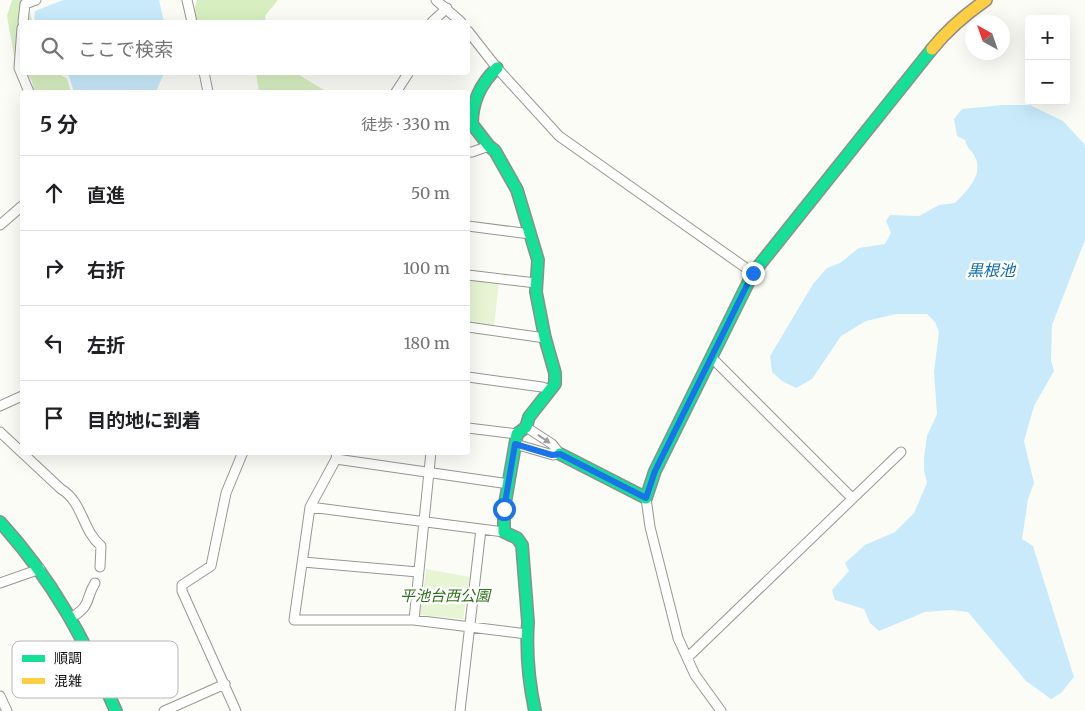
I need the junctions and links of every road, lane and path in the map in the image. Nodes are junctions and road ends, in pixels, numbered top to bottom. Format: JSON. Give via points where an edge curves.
{"nodes":[{"id":1,"x":36,"y":0,"type":"edge"},
{"id":2,"x":187,"y":0,"type":"edge"},
{"id":3,"x":436,"y":0,"type":"edge"},
{"id":4,"x":986,"y":0,"type":"edge"},
{"id":5,"x":447,"y":8,"type":"junction"},
{"id":6,"x":23,"y":20,"type":"edge"},
{"id":7,"x":192,"y":20,"type":"edge"},
{"id":8,"x":434,"y":20,"type":"edge"},
{"id":9,"x":459,"y":20,"type":"edge"},
{"id":10,"x":470,"y":34,"type":"edge"},
{"id":11,"x":20,"y":52,"type":"edge"},
{"id":12,"x":20,"y":67,"type":"edge"},
{"id":13,"x":497,"y":68,"type":"junction"},
{"id":14,"x":23,"y":75,"type":"edge"},
{"id":15,"x":205,"y":75,"type":"edge"},
{"id":16,"x":408,"y":75,"type":"edge"},
{"id":17,"x":27,"y":90,"type":"edge"},
{"id":18,"x":208,"y":90,"type":"edge"},
{"id":19,"x":397,"y":90,"type":"edge"},
{"id":20,"x":489,"y":146,"type":"junction"},
{"id":21,"x":470,"y":152,"type":"edge"},
{"id":22,"x":20,"y":208,"type":"edge"},
{"id":23,"x":0,"y":225,"type":"edge"},
{"id":24,"x":470,"y":226,"type":"edge"},
{"id":25,"x":530,"y":234,"type":"junction"},
{"id":26,"x":753,"y":273,"type":"junction"},
{"id":27,"x":470,"y":276,"type":"edge"},
{"id":28,"x":536,"y":284,"type":"junction"},
{"id":29,"x":470,"y":327,"type":"edge"},
{"id":30,"x":545,"y":338,"type":"junction"},
{"id":31,"x":710,"y":357,"type":"junction"},
{"id":32,"x":470,"y":377,"type":"edge"},
{"id":33,"x":550,"y":390,"type":"junction"},
{"id":34,"x":20,"y":397,"type":"edge"},
{"id":35,"x":0,"y":406,"type":"edge"},
{"id":36,"x":526,"y":426,"type":"junction"},
{"id":37,"x":470,"y":428,"type":"edge"},
{"id":38,"x":0,"y":432,"type":"edge"},
{"id":39,"x":516,"y":439,"type":"junction"},
{"id":40,"x":20,"y":451,"type":"edge"},
{"id":41,"x":901,"y":452,"type":"dead end"},
{"id":42,"x":560,"y":454,"type":"junction"},
{"id":43,"x":25,"y":455,"type":"edge"},
{"id":44,"x":242,"y":455,"type":"edge"},
{"id":45,"x":431,"y":455,"type":"edge"},
{"id":46,"x":336,"y":456,"type":"edge"},
{"id":47,"x":429,"y":472,"type":"junction"},
{"id":48,"x":509,"y":484,"type":"junction"},
{"id":49,"x":646,"y":498,"type":"junction"},
{"id":50,"x":852,"y":498,"type":"junction"},
{"id":51,"x":310,"y":507,"type":"junction"},
{"id":52,"x":424,"y":521,"type":"junction"},
{"id":53,"x":0,"y":522,"type":"edge"},
{"id":54,"x":481,"y":529,"type":"junction"},
{"id":55,"x":504,"y":532,"type":"junction"},
{"id":56,"x":303,"y":562,"type":"junction"},
{"id":57,"x":100,"y":567,"type":"dead end"},
{"id":58,"x":40,"y":569,"type":"junction"},
{"id":59,"x":418,"y":572,"type":"junction"},
{"id":60,"x":0,"y":582,"type":"edge"},
{"id":61,"x":95,"y":584,"type":"dead end"},
{"id":62,"x":72,"y":617,"type":"junction"},
{"id":63,"x":414,"y":620,"type":"junction"},
{"id":64,"x":469,"y":627,"type":"junction"},
{"id":65,"x":527,"y":634,"type":"junction"},
{"id":66,"x":84,"y":641,"type":"edge"},
{"id":67,"x":687,"y":658,"type":"junction"},
{"id":68,"x":225,"y":684,"type":"junction"},
{"id":69,"x":0,"y":696,"type":"edge"},
{"id":70,"x":110,"y":698,"type":"edge"},
{"id":71,"x":7,"y":711,"type":"edge"},
{"id":72,"x":116,"y":711,"type":"edge"},
{"id":73,"x":164,"y":711,"type":"edge"},
{"id":74,"x":236,"y":711,"type":"edge"},
{"id":75,"x":460,"y":711,"type":"edge"},
{"id":76,"x":535,"y":711,"type":"edge"},
{"id":77,"x":721,"y":711,"type":"edge"}],
"edges":[{"from":1,"to":6,"type":"street","via":[[25,4]]},
{"from":2,"to":7,"type":"street"},
{"from":3,"to":5,"type":"street"},
{"from":4,"to":26,"type":"street","via":[[945,33]]},
{"from":5,"to":8,"type":"street"},
{"from":5,"to":9,"type":"street"},
{"from":10,"to":13,"type":"street"},
{"from":11,"to":12,"type":"street"},
{"from":13,"to":20,"type":"street","via":[[475,100],[472,120]]},
{"from":13,"to":26,"type":"street","via":[[559,136]]},
{"from":14,"to":17,"type":"street"},
{"from":15,"to":18,"type":"street"},
{"from":16,"to":19,"type":"street"},
{"from":20,"to":21,"type":"street"},
{"from":20,"to":25,"type":"street","via":[[517,190]]},
{"from":22,"to":23,"type":"street"},
{"from":24,"to":25,"type":"street"},
{"from":25,"to":28,"type":"street","via":[[538,260]]},
{"from":26,"to":31,"type":"street"},
{"from":27,"to":28,"type":"street"},
{"from":28,"to":30,"type":"street"},
{"from":29,"to":30,"type":"street"},
{"from":30,"to":33,"type":"street","via":[[555,373],[555,384]]},
{"from":31,"to":49,"type":"street","via":[[655,471]]},
{"from":31,"to":50,"type":"street"},
{"from":32,"to":33,"type":"street"},
{"from":33,"to":36,"type":"street"},
{"from":34,"to":35,"type":"street"},
{"from":36,"to":39,"type":"street"},
{"from":36,"to":42,"type":"street","one_way":true,"via":[[552,444]]},
{"from":37,"to":39,"type":"street"},
{"from":38,"to":40,"type":"street"},
{"from":39,"to":42,"type":"street","via":[[552,455]]},
{"from":39,"to":48,"type":"street"},
{"from":41,"to":50,"type":"street"},
{"from":42,"to":49,"type":"street"},
{"from":43,"to":57,"type":"street","via":[[76,503],[93,538],[101,546]]},
{"from":44,"to":68,"type":"street","via":[[226,493],[211,566],[182,585],[192,616]]},
{"from":45,"to":47,"type":"street"},
{"from":46,"to":47,"type":"street"},
{"from":46,"to":51,"type":"street"},
{"from":47,"to":48,"type":"street"},
{"from":47,"to":52,"type":"street"},
{"from":48,"to":55,"type":"street"},
{"from":49,"to":67,"type":"street","via":[[650,527],[678,638]]},
{"from":50,"to":67,"type":"street"},
{"from":51,"to":52,"type":"street"},
{"from":51,"to":56,"type":"street"},
{"from":52,"to":54,"type":"street"},
{"from":52,"to":59,"type":"street"},
{"from":53,"to":58,"type":"street"},
{"from":54,"to":55,"type":"street"},
{"from":54,"to":64,"type":"street"},
{"from":55,"to":65,"type":"street","via":[[517,538],[522,545]]},
{"from":56,"to":59,"type":"street"},
{"from":56,"to":63,"type":"street","via":[[294,620]]},
{"from":58,"to":60,"type":"street"},
{"from":58,"to":62,"type":"street"},
{"from":59,"to":63,"type":"street"},
{"from":61,"to":62,"type":"street","via":[[87,605]]},
{"from":62,"to":66,"type":"street"},
{"from":63,"to":64,"type":"street"},
{"from":64,"to":65,"type":"street"},
{"from":64,"to":75,"type":"street"},
{"from":65,"to":76,"type":"street"},
{"from":67,"to":77,"type":"street","via":[[695,676]]},
{"from":68,"to":73,"type":"street"},
{"from":68,"to":74,"type":"street"},
{"from":69,"to":71,"type":"street"},
{"from":70,"to":72,"type":"street"}]}
